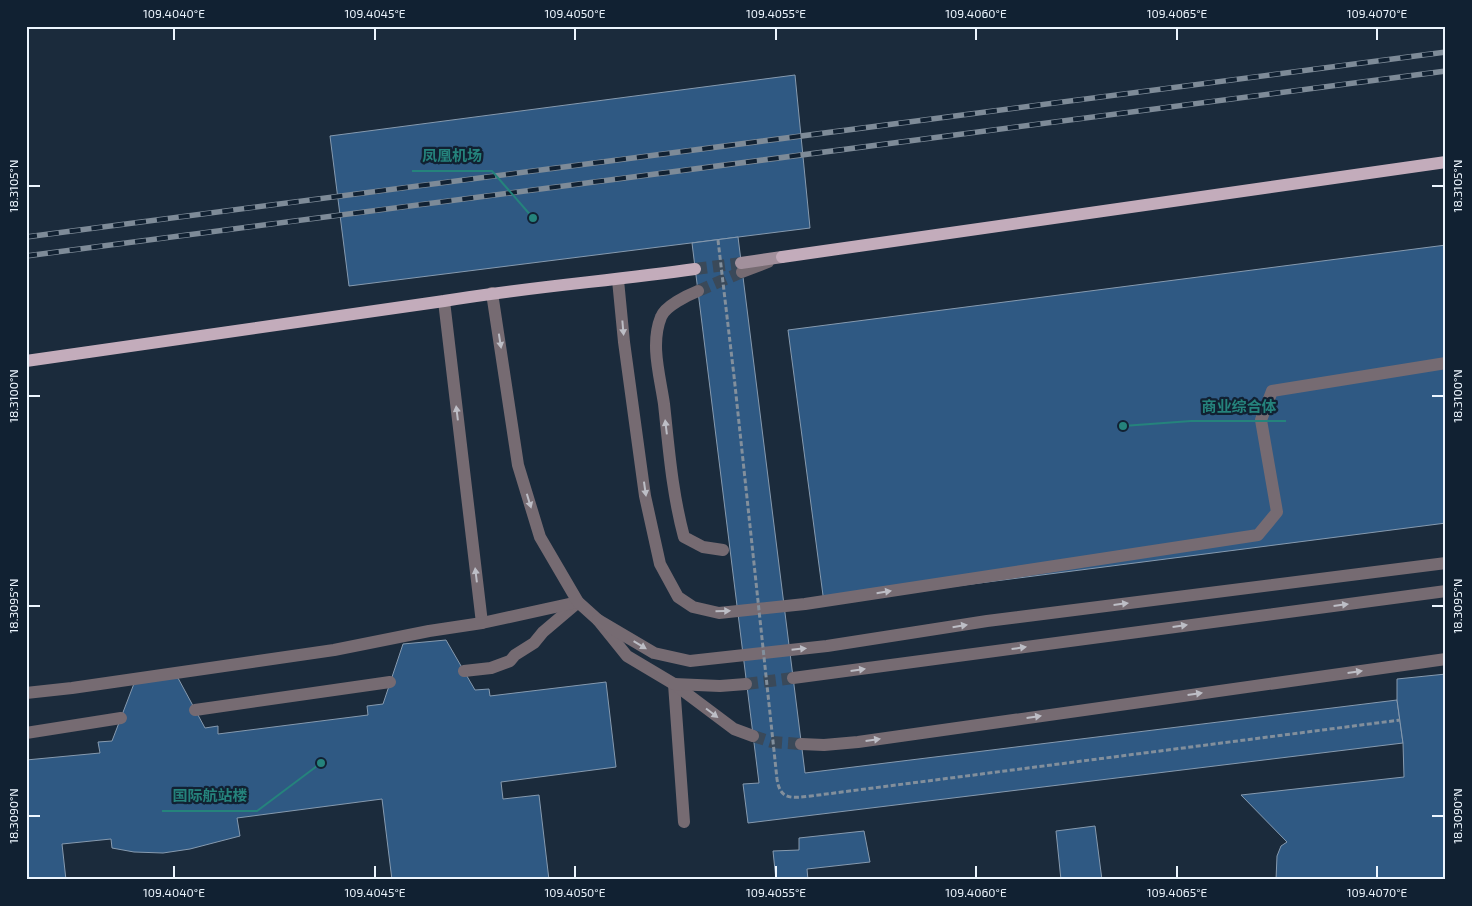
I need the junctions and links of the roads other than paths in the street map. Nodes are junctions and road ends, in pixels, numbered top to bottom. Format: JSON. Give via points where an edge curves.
{"nodes":[{"id":1,"x":1446,"y":162,"type":"edge"},
{"id":2,"x":742,"y":267,"type":"tunnel mouth"},
{"id":3,"x":695,"y":269,"type":"tunnel mouth"},
{"id":4,"x":618,"y":280,"type":"junction"},
{"id":5,"x":698,"y":290,"type":"tunnel mouth"},
{"id":6,"x":492,"y":293,"type":"junction"},
{"id":7,"x":444,"y":302,"type":"junction"},
{"id":8,"x":26,"y":361,"type":"edge"},
{"id":9,"x":1446,"y":363,"type":"edge"},
{"id":10,"x":723,"y":550,"type":"dead end"},
{"id":11,"x":1446,"y":563,"type":"edge"},
{"id":12,"x":1446,"y":591,"type":"edge"},
{"id":13,"x":578,"y":602,"type":"junction"},
{"id":14,"x":598,"y":620,"type":"junction"},
{"id":15,"x":482,"y":623,"type":"junction"},
{"id":16,"x":1446,"y":659,"type":"edge"},
{"id":17,"x":464,"y":670,"type":"dead end"},
{"id":18,"x":793,"y":678,"type":"tunnel mouth"},
{"id":19,"x":390,"y":682,"type":"dead end"},
{"id":20,"x":674,"y":684,"type":"junction"},
{"id":21,"x":746,"y":684,"type":"tunnel mouth"},
{"id":22,"x":26,"y":693,"type":"edge"},
{"id":23,"x":195,"y":710,"type":"dead end"},
{"id":24,"x":121,"y":718,"type":"dead end"},
{"id":25,"x":26,"y":733,"type":"edge"},
{"id":26,"x":752,"y":736,"type":"tunnel mouth"},
{"id":27,"x":801,"y":744,"type":"tunnel mouth"},
{"id":28,"x":684,"y":822,"type":"dead end"}],
"edges":[{"from":1,"to":2,"type":"main road","via":[[782,257]]},
{"from":3,"to":4,"type":"main road"},
{"from":4,"to":6,"type":"main road"},
{"from":4,"to":9,"type":"street","one_way":true,"via":[[646,496],[660,564],[678,598],[693,607],[719,613],[805,604],[1258,535],[1277,512],[1261,420],[1272,391]]},
{"from":10,"to":5,"type":"street","one_way":true,"via":[[703,547],[684,537],[675,502],[656,356],[661,315]]},
{"from":6,"to":7,"type":"main road"},
{"from":6,"to":13,"type":"street","one_way":true,"via":[[518,465],[540,537]]},
{"from":7,"to":8,"type":"main road"},
{"from":15,"to":7,"type":"street","one_way":true},
{"from":14,"to":11,"type":"street","one_way":true,"via":[[654,653],[690,661],[827,646],[987,621]]},
{"from":18,"to":12,"type":"street","one_way":true},
{"from":13,"to":14,"type":"street"},
{"from":13,"to":15,"type":"street"},
{"from":13,"to":17,"type":"street","via":[[510,661],[492,668]]},
{"from":14,"to":20,"type":"street","via":[[627,656]]},
{"from":15,"to":22,"type":"street","via":[[334,650]]},
{"from":27,"to":16,"type":"street","one_way":true,"via":[[824,745]]},
{"from":19,"to":23,"type":"street"},
{"from":20,"to":21,"type":"street"},
{"from":20,"to":26,"type":"street","one_way":true,"via":[[734,729]]},
{"from":20,"to":28,"type":"street"},
{"from":24,"to":25,"type":"street"}]}
